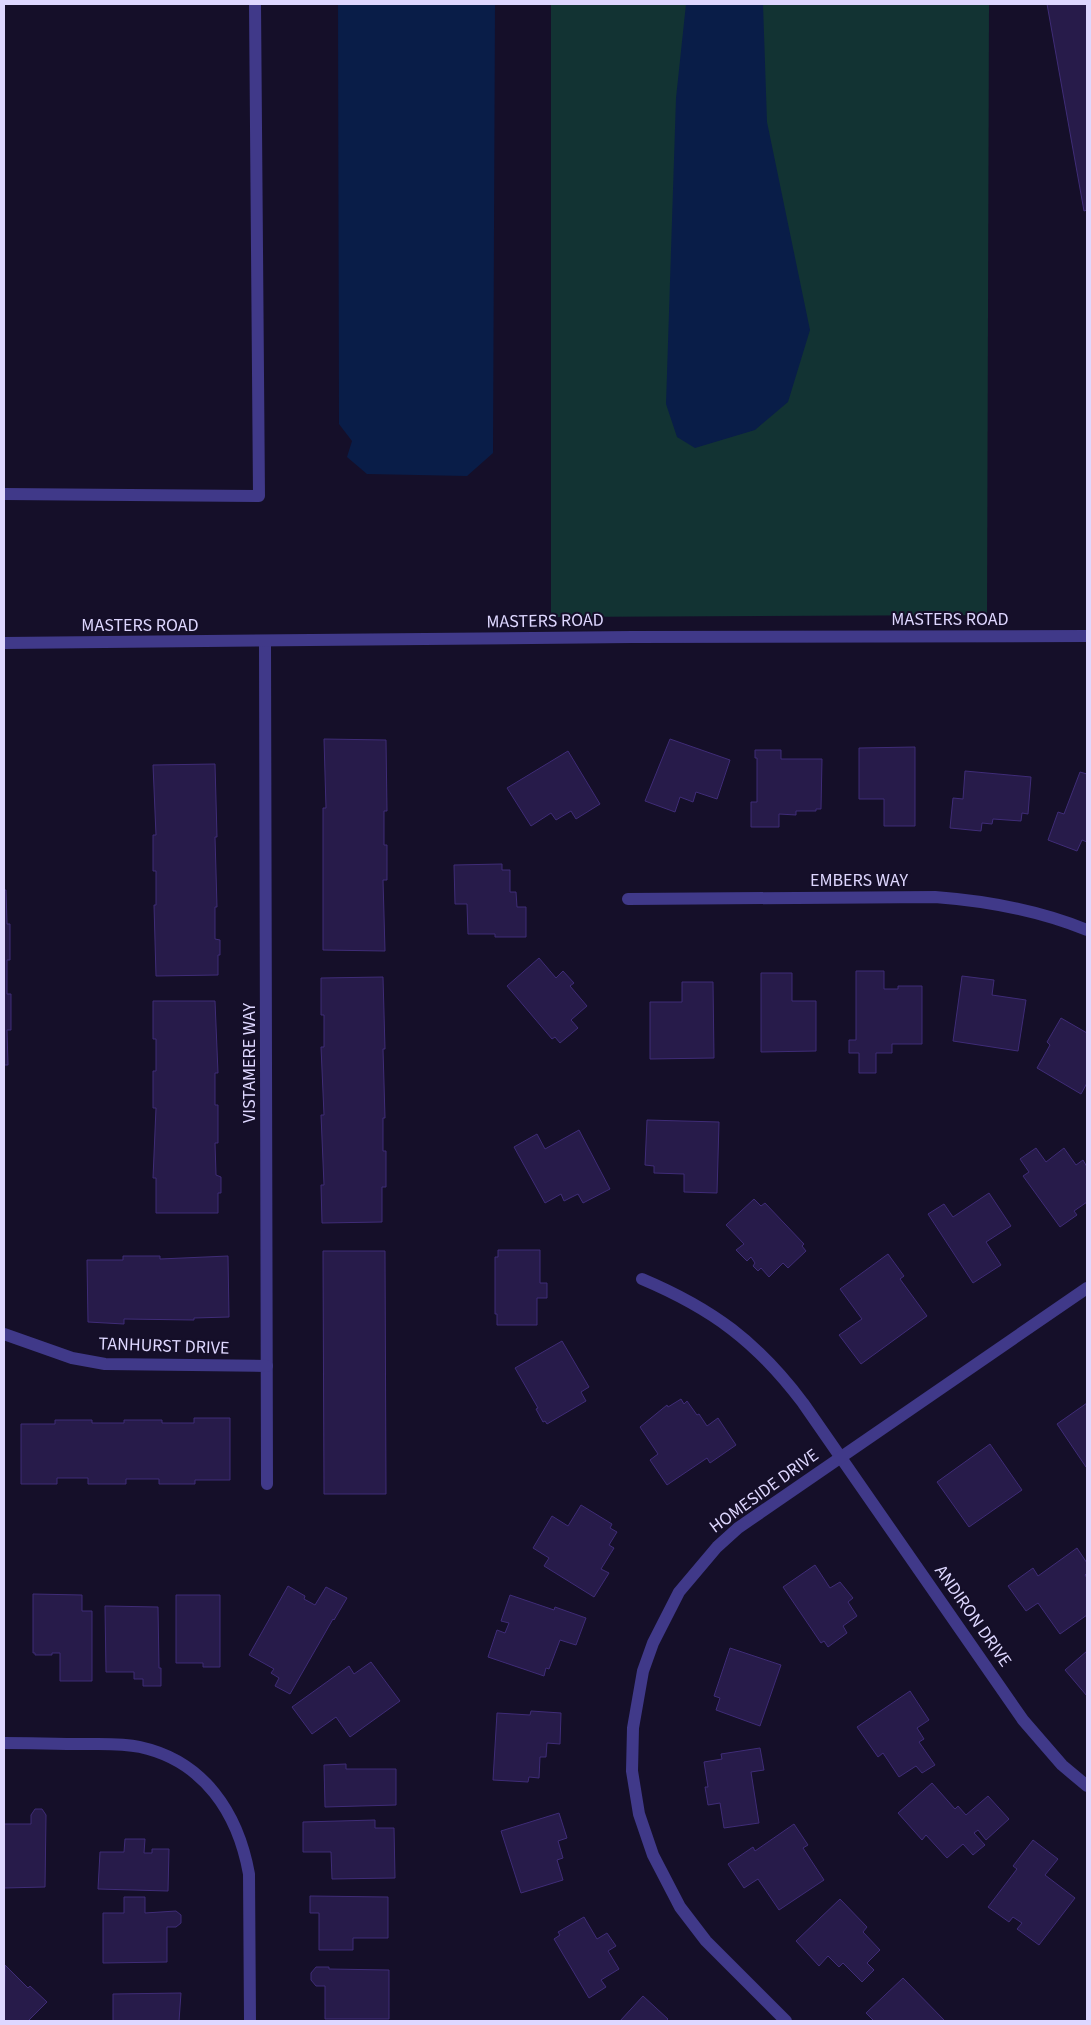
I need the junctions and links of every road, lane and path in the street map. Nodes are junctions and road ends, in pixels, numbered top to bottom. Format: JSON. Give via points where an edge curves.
{"nodes":[{"id":1,"x":255,"y":4,"type":"edge"},
{"id":2,"x":4,"y":494,"type":"edge"},
{"id":3,"x":1087,"y":636,"type":"edge"},
{"id":4,"x":265,"y":642,"type":"junction"},
{"id":5,"x":4,"y":643,"type":"edge"},
{"id":6,"x":628,"y":899,"type":"dead end"},
{"id":7,"x":1087,"y":930,"type":"edge"},
{"id":8,"x":642,"y":1279,"type":"dead end"},
{"id":9,"x":1087,"y":1288,"type":"edge"},
{"id":10,"x":4,"y":1334,"type":"edge"},
{"id":11,"x":267,"y":1366,"type":"junction"},
{"id":12,"x":840,"y":1457,"type":"junction"},
{"id":13,"x":267,"y":1484,"type":"dead end"},
{"id":14,"x":4,"y":1743,"type":"edge"},
{"id":15,"x":1087,"y":1786,"type":"edge"},
{"id":16,"x":250,"y":2021,"type":"edge"},
{"id":17,"x":786,"y":2021,"type":"edge"}],
"edges":[{"from":1,"to":2,"type":"street","via":[[259,496]]},
{"from":3,"to":4,"type":"street","name":"MASTERS ROAD"},
{"from":4,"to":5,"type":"street","name":"MASTERS ROAD"},
{"from":4,"to":11,"type":"street","name":"VISTAMERE WAY"},
{"from":6,"to":7,"type":"street","name":"EMBERS WAY","via":[[966,899],[1024,909]]},
{"from":8,"to":12,"type":"street","name":"ANDIRON DRIVE","via":[[691,1301],[752,1346],[784,1379]]},
{"from":9,"to":12,"type":"street","name":"HOMESIDE DRIVE"},
{"from":10,"to":11,"type":"street","name":"TANHURST DRIVE","via":[[72,1358],[105,1364]]},
{"from":11,"to":13,"type":"street","name":"VISTAMERE WAY"},
{"from":12,"to":15,"type":"street","name":"ANDIRON DRIVE","via":[[1023,1720],[1062,1765]]},
{"from":12,"to":17,"type":"street","name":"HOMESIDE DRIVE","via":[[732,1532],[679,1592],[652,1643],[643,1671],[633,1728],[632,1771],[639,1814],[652,1855],[680,1907],[701,1935]]},
{"from":14,"to":16,"type":"street","via":[[140,1747],[168,1756],[210,1786],[228,1811],[248,1868]]}]}
